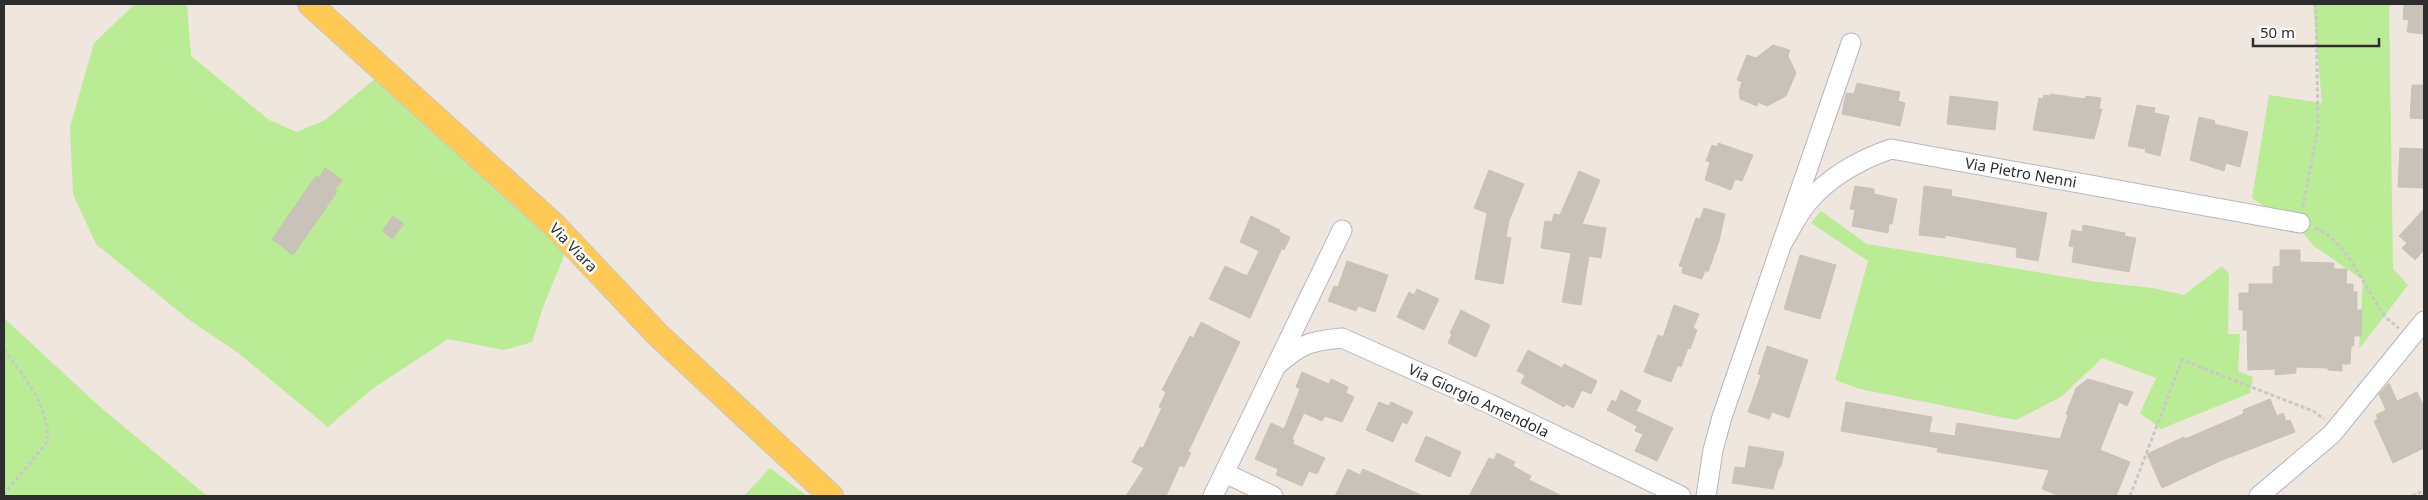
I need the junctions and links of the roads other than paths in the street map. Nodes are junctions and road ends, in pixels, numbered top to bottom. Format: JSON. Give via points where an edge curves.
{"nodes":[{"id":1,"x":310,"y":4,"type":"edge"},
{"id":2,"x":1851,"y":43,"type":"dead end"},
{"id":3,"x":2300,"y":223,"type":"road end"},
{"id":4,"x":1342,"y":230,"type":"dead end"},
{"id":5,"x":1781,"y":245,"type":"junction"},
{"id":6,"x":2424,"y":320,"type":"edge"},
{"id":7,"x":1277,"y":365,"type":"junction"},
{"id":8,"x":1225,"y":473,"type":"junction"},
{"id":9,"x":831,"y":496,"type":"edge"},
{"id":10,"x":1213,"y":496,"type":"edge"},
{"id":11,"x":1272,"y":496,"type":"edge"},
{"id":12,"x":1681,"y":496,"type":"edge"},
{"id":13,"x":1706,"y":496,"type":"edge"},
{"id":14,"x":2259,"y":496,"type":"edge"}],
"edges":[{"from":1,"to":9,"type":"main road","name":"Via Viara","via":[[555,226],[657,334]]},
{"from":2,"to":5,"type":"street","name":"Via Pietro Nenni"},
{"from":3,"to":5,"type":"street","name":"Via Pietro Nenni","via":[[1891,149],[1865,158],[1835,176],[1807,203]]},
{"from":4,"to":7,"type":"street","name":"Via Giorgio Amendola"},
{"from":5,"to":13,"type":"street","name":"Via Pietro Nenni","via":[[1722,418]]},
{"from":6,"to":14,"type":"street","via":[[2336,429]]},
{"from":7,"to":8,"type":"street","name":"Via Giorgio Amendola"},
{"from":7,"to":12,"type":"street","name":"Via Giorgio Amendola","via":[[1297,347],[1319,340],[1342,338],[1490,404]]},
{"from":8,"to":10,"type":"street","name":"Via Giorgio Amendola"},
{"from":8,"to":11,"type":"street"}]}
